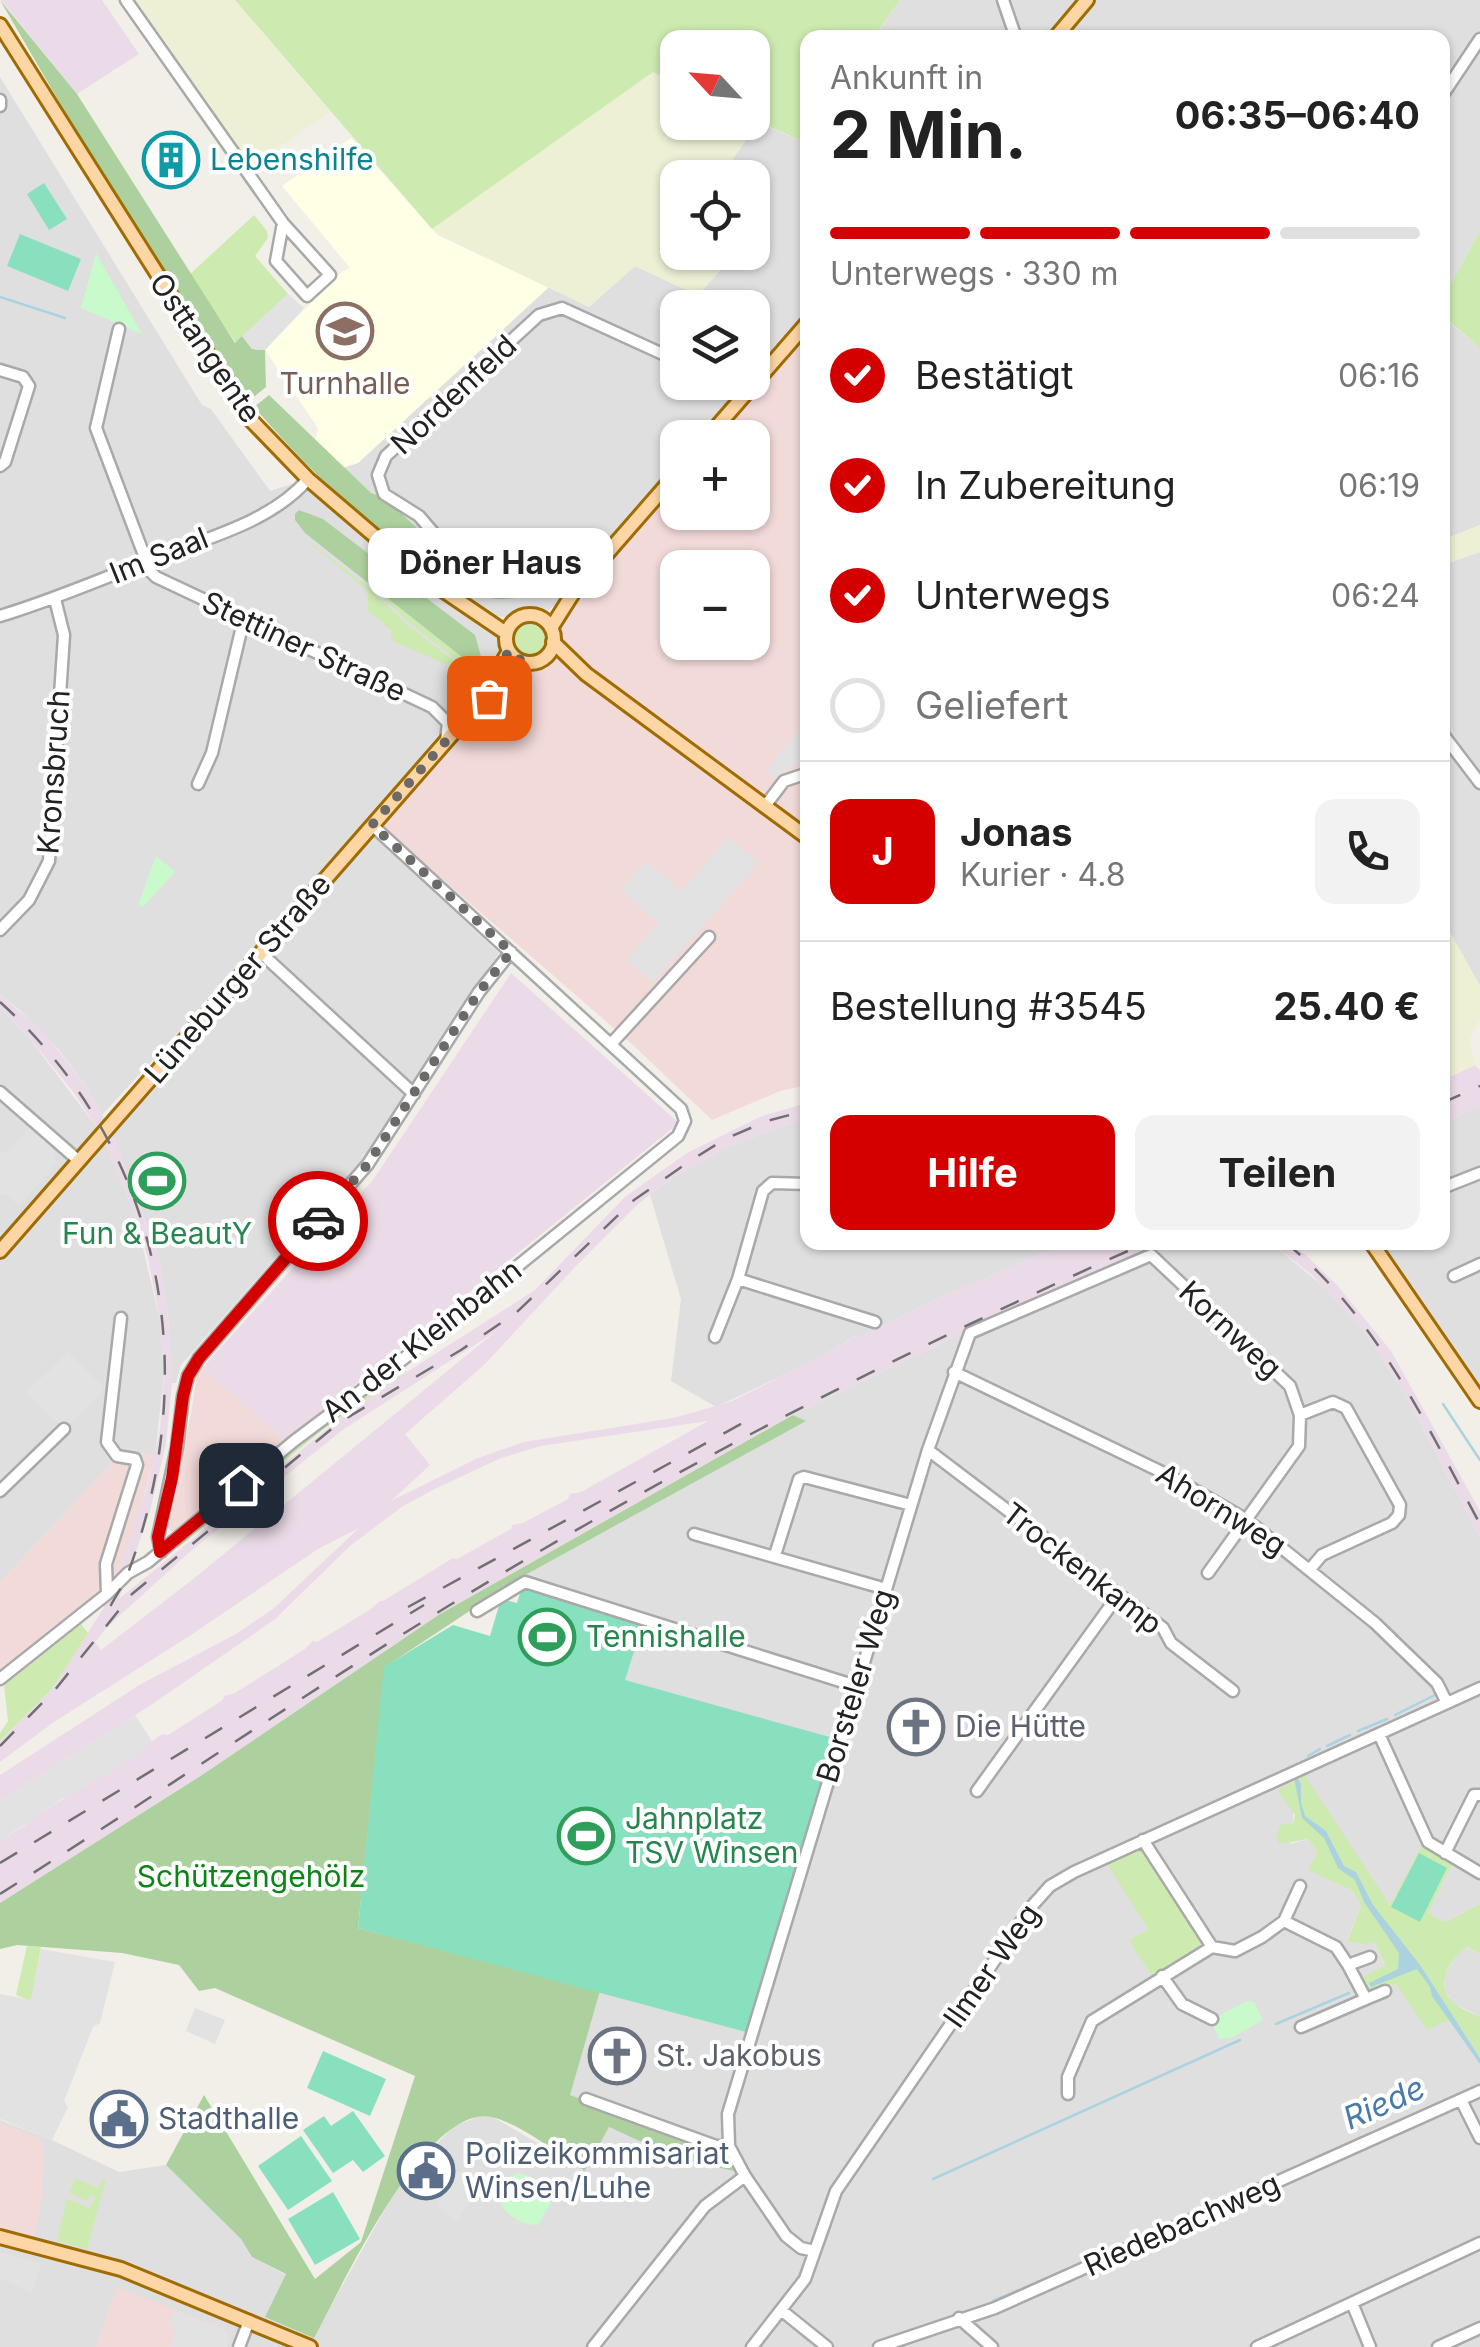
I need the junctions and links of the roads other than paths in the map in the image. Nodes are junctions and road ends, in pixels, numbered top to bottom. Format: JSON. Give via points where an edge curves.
{"nodes":[{"id":1,"x":126,"y":0,"type":"edge"},
{"id":2,"x":1002,"y":0,"type":"edge"},
{"id":3,"x":1087,"y":0,"type":"edge"},
{"id":4,"x":0,"y":25,"type":"edge"},
{"id":5,"x":1013,"y":30,"type":"edge"},
{"id":6,"x":1062,"y":30,"type":"edge"},
{"id":7,"x":1480,"y":39,"type":"edge"},
{"id":8,"x":1450,"y":84,"type":"edge"},
{"id":9,"x":283,"y":224,"type":"junction"},
{"id":10,"x":119,"y":328,"type":"dead end"},
{"id":11,"x":800,"y":331,"type":"edge"},
{"id":12,"x":660,"y":353,"type":"edge"},
{"id":13,"x":770,"y":366,"type":"edge"},
{"id":14,"x":0,"y":370,"type":"edge"},
{"id":15,"x":740,"y":400,"type":"edge"},
{"id":16,"x":723,"y":420,"type":"edge"},
{"id":17,"x":0,"y":466,"type":"edge"},
{"id":18,"x":308,"y":479,"type":"junction"},
{"id":19,"x":660,"y":492,"type":"edge"},
{"id":20,"x":146,"y":561,"type":"junction"},
{"id":21,"x":494,"y":574,"type":"dead end"},
{"id":22,"x":574,"y":590,"type":"junction"},
{"id":23,"x":55,"y":599,"type":"junction"},
{"id":24,"x":478,"y":610,"type":"junction"},
{"id":25,"x":0,"y":616,"type":"edge"},
{"id":26,"x":540,"y":617,"type":"junction"},
{"id":27,"x":244,"y":618,"type":"junction"},
{"id":28,"x":515,"y":620,"type":"junction"},
{"id":29,"x":506,"y":634,"type":"junction"},
{"id":30,"x":552,"y":635,"type":"junction"},
{"id":31,"x":509,"y":651,"type":"junction"},
{"id":32,"x":546,"y":657,"type":"junction"},
{"id":33,"x":523,"y":662,"type":"junction"},
{"id":34,"x":586,"y":674,"type":"junction"},
{"id":35,"x":476,"y":707,"type":"junction"},
{"id":36,"x":446,"y":741,"type":"junction"},
{"id":37,"x":1450,"y":744,"type":"edge"},
{"id":38,"x":800,"y":776,"type":"edge"},
{"id":39,"x":1480,"y":783,"type":"edge"},
{"id":40,"x":198,"y":784,"type":"dead end"},
{"id":41,"x":765,"y":806,"type":"junction"},
{"id":42,"x":372,"y":825,"type":"junction"},
{"id":43,"x":800,"y":832,"type":"edge"},
{"id":44,"x":0,"y":930,"type":"edge"},
{"id":45,"x":708,"y":936,"type":"dead end"},
{"id":46,"x":511,"y":952,"type":"junction"},
{"id":47,"x":260,"y":953,"type":"junction"},
{"id":48,"x":611,"y":1044,"type":"junction"},
{"id":49,"x":0,"y":1092,"type":"edge"},
{"id":50,"x":414,"y":1094,"type":"junction"},
{"id":51,"x":79,"y":1161,"type":"junction"},
{"id":52,"x":1480,"y":1173,"type":"edge"},
{"id":53,"x":800,"y":1184,"type":"edge"},
{"id":54,"x":1450,"y":1185,"type":"edge"},
{"id":55,"x":1376,"y":1250,"type":"edge"},
{"id":56,"x":0,"y":1251,"type":"edge"},
{"id":57,"x":1480,"y":1264,"type":"edge"},
{"id":58,"x":1454,"y":1276,"type":"dead end"},
{"id":59,"x":738,"y":1279,"type":"junction"},
{"id":60,"x":121,"y":1318,"type":"dead end"},
{"id":61,"x":875,"y":1322,"type":"dead end"},
{"id":62,"x":976,"y":1329,"type":"joint"},
{"id":63,"x":716,"y":1336,"type":"dead end"},
{"id":64,"x":954,"y":1372,"type":"junction"},
{"id":65,"x":1480,"y":1401,"type":"edge"},
{"id":66,"x":1300,"y":1415,"type":"junction"},
{"id":67,"x":64,"y":1429,"type":"dead end"},
{"id":68,"x":928,"y":1450,"type":"junction"},
{"id":69,"x":0,"y":1492,"type":"edge"},
{"id":70,"x":911,"y":1505,"type":"junction"},
{"id":71,"x":1247,"y":1520,"type":"junction"},
{"id":72,"x":694,"y":1534,"type":"dead end"},
{"id":73,"x":160,"y":1552,"type":"junction"},
{"id":74,"x":775,"y":1555,"type":"junction"},
{"id":75,"x":1311,"y":1568,"type":"junction"},
{"id":76,"x":1208,"y":1572,"type":"dead end"},
{"id":77,"x":886,"y":1589,"type":"junction"},
{"id":78,"x":107,"y":1594,"type":"junction"},
{"id":79,"x":1119,"y":1594,"type":"junction"},
{"id":80,"x":477,"y":1611,"type":"dead end"},
{"id":81,"x":0,"y":1679,"type":"edge"},
{"id":82,"x":856,"y":1686,"type":"junction"},
{"id":83,"x":1480,"y":1688,"type":"edge"},
{"id":84,"x":1233,"y":1691,"type":"dead end"},
{"id":85,"x":1447,"y":1703,"type":"junction"},
{"id":86,"x":1379,"y":1734,"type":"junction"},
{"id":87,"x":976,"y":1791,"type":"dead end"},
{"id":88,"x":1480,"y":1794,"type":"edge"},
{"id":89,"x":1143,"y":1840,"type":"junction"},
{"id":90,"x":1445,"y":1853,"type":"junction"},
{"id":91,"x":1480,"y":1873,"type":"edge"},
{"id":92,"x":1300,"y":1886,"type":"dead end"},
{"id":93,"x":1284,"y":1921,"type":"junction"},
{"id":94,"x":1212,"y":1946,"type":"junction"},
{"id":95,"x":1370,"y":1957,"type":"dead end"},
{"id":96,"x":1348,"y":1966,"type":"junction"},
{"id":97,"x":1162,"y":1976,"type":"junction"},
{"id":98,"x":1384,"y":1992,"type":"dead end"},
{"id":99,"x":1366,"y":1999,"type":"junction"},
{"id":100,"x":1212,"y":2019,"type":"dead end"},
{"id":101,"x":1301,"y":2027,"type":"dead end"},
{"id":102,"x":1480,"y":2091,"type":"edge"},
{"id":103,"x":1068,"y":2094,"type":"dead end"},
{"id":104,"x":586,"y":2099,"type":"dead end"},
{"id":105,"x":1461,"y":2100,"type":"junction"},
{"id":106,"x":1480,"y":2138,"type":"edge"},
{"id":107,"x":729,"y":2146,"type":"junction"},
{"id":108,"x":745,"y":2176,"type":"junction"},
{"id":109,"x":0,"y":2237,"type":"edge"},
{"id":110,"x":1480,"y":2243,"type":"edge"},
{"id":111,"x":814,"y":2251,"type":"junction"},
{"id":112,"x":1352,"y":2302,"type":"junction"},
{"id":113,"x":781,"y":2310,"type":"junction"},
{"id":114,"x":958,"y":2318,"type":"junction"},
{"id":115,"x":249,"y":2321,"type":"junction"},
{"id":116,"x":1480,"y":2328,"type":"edge"},
{"id":117,"x":239,"y":2347,"type":"edge"},
{"id":118,"x":310,"y":2347,"type":"edge"},
{"id":119,"x":592,"y":2347,"type":"edge"},
{"id":120,"x":752,"y":2347,"type":"edge"},
{"id":121,"x":827,"y":2347,"type":"edge"},
{"id":122,"x":879,"y":2347,"type":"edge"},
{"id":123,"x":992,"y":2347,"type":"edge"},
{"id":124,"x":1256,"y":2347,"type":"edge"},
{"id":125,"x":1370,"y":2347,"type":"edge"},
{"id":126,"x":1438,"y":2347,"type":"edge"}],
"edges":[{"from":1,"to":9,"type":"street"},
{"from":2,"to":5,"type":"street"},
{"from":3,"to":6,"type":"main road"},
{"from":4,"to":18,"type":"main road","name":"Osttangente","via":[[239,406]]},
{"from":7,"to":8,"type":"street"},
{"from":9,"to":9,"type":"street","via":[[330,275],[307,296],[276,261]]},
{"from":10,"to":20,"type":"street","via":[[96,428]]},
{"from":11,"to":13,"type":"main road"},
{"from":12,"to":21,"type":"street","name":"Nordenfeld","via":[[562,308],[540,315],[386,456],[378,475],[384,494]]},
{"from":14,"to":17,"type":"street","via":[[29,386]]},
{"from":15,"to":16,"type":"main road"},
{"from":18,"to":20,"type":"street","name":"Im Saal","via":[[258,516]]},
{"from":18,"to":24,"type":"main road","name":"Osttangente","via":[[419,574]]},
{"from":19,"to":22,"type":"main road"},
{"from":20,"to":23,"type":"street","name":"Im Saal"},
{"from":20,"to":27,"type":"street","name":"Stettiner Straße","via":[[156,576]]},
{"from":22,"to":26,"type":"main road"},
{"from":22,"to":30,"type":"main road"},
{"from":23,"to":25,"type":"street","name":"Im Saal"},
{"from":23,"to":44,"type":"street","name":"Kronsbruch","via":[[64,635],[49,861],[29,900]]},
{"from":24,"to":28,"type":"main road","name":"Osttangente"},
{"from":24,"to":29,"type":"main road","name":"Osttangente"},
{"from":26,"to":28,"type":"main road"},
{"from":26,"to":30,"type":"main road"},
{"from":27,"to":36,"type":"street","name":"Stettiner Straße","via":[[432,707],[448,723]]},
{"from":27,"to":40,"type":"street","via":[[212,754]]},
{"from":28,"to":29,"type":"main road"},
{"from":29,"to":31,"type":"main road"},
{"from":30,"to":32,"type":"main road"},
{"from":30,"to":34,"type":"main road"},
{"from":31,"to":33,"type":"main road"},
{"from":31,"to":35,"type":"main road","name":"Lüneburger Straße"},
{"from":32,"to":33,"type":"main road"},
{"from":32,"to":34,"type":"main road"},
{"from":33,"to":35,"type":"main road","name":"Lüneburger Straße"},
{"from":34,"to":41,"type":"main road"},
{"from":35,"to":36,"type":"main road","name":"Lüneburger Straße"},
{"from":36,"to":42,"type":"main road","name":"Lüneburger Straße"},
{"from":37,"to":39,"type":"street"},
{"from":38,"to":41,"type":"street","via":[[784,781]]},
{"from":41,"to":43,"type":"main road"},
{"from":42,"to":46,"type":"street"},
{"from":42,"to":47,"type":"main road","name":"Lüneburger Straße"},
{"from":45,"to":48,"type":"street"},
{"from":46,"to":48,"type":"street"},
{"from":46,"to":50,"type":"street"},
{"from":47,"to":50,"type":"street"},
{"from":47,"to":51,"type":"main road","name":"Lüneburger Straße"},
{"from":48,"to":73,"type":"street","name":"An der Kleinbahn","via":[[681,1108],[685,1121],[678,1136]]},
{"from":49,"to":51,"type":"street"},
{"from":50,"to":73,"type":"street","via":[[368,1164],[188,1376]]},
{"from":51,"to":56,"type":"main road","name":"Lüneburger Straße"},
{"from":52,"to":54,"type":"street"},
{"from":53,"to":59,"type":"street","via":[[772,1183],[763,1191]]},
{"from":55,"to":65,"type":"main road"},
{"from":57,"to":58,"type":"street"},
{"from":59,"to":61,"type":"street"},
{"from":59,"to":63,"type":"street"},
{"from":60,"to":78,"type":"street","via":[[107,1442],[136,1465],[106,1564]]},
{"from":62,"to":64,"type":"street","name":"Borsteler Weg"},
{"from":62,"to":66,"type":"street","name":"Kornweg","via":[[1151,1255],[1290,1386]]},
{"from":64,"to":68,"type":"street","name":"Borsteler Weg"},
{"from":64,"to":71,"type":"street","name":"Ahornweg"},
{"from":66,"to":71,"type":"street","via":[[1299,1446]]},
{"from":66,"to":75,"type":"street","via":[[1334,1402],[1346,1408],[1400,1505],[1392,1523],[1322,1555]]},
{"from":67,"to":69,"type":"street"},
{"from":68,"to":70,"type":"street","name":"Borsteler Weg"},
{"from":68,"to":79,"type":"street","name":"Trockenkamp"},
{"from":70,"to":74,"type":"street","via":[[804,1477]]},
{"from":70,"to":77,"type":"street","name":"Borsteler Weg"},
{"from":71,"to":75,"type":"street","name":"Ahornweg"},
{"from":71,"to":76,"type":"street"},
{"from":72,"to":74,"type":"street"},
{"from":73,"to":78,"type":"street","name":"An der Kleinbahn"},
{"from":74,"to":77,"type":"street"},
{"from":75,"to":85,"type":"street","name":"Ahornweg","via":[[1424,1670]]},
{"from":77,"to":82,"type":"street","name":"Borsteler Weg"},
{"from":78,"to":81,"type":"street","name":"An der Kleinbahn"},
{"from":79,"to":84,"type":"street","name":"Trockenkamp"},
{"from":79,"to":87,"type":"street"},
{"from":80,"to":82,"type":"street","via":[[526,1582]]},
{"from":82,"to":107,"type":"street","name":"Borsteler Weg","via":[[735,2086]]},
{"from":83,"to":85,"type":"street","name":"Ilmer Weg"},
{"from":85,"to":86,"type":"street","name":"Ilmer Weg"},
{"from":86,"to":89,"type":"street","name":"Ilmer Weg"},
{"from":86,"to":90,"type":"street","via":[[1424,1836]]},
{"from":88,"to":90,"type":"street"},
{"from":89,"to":94,"type":"street"},
{"from":89,"to":111,"type":"street","name":"Ilmer Weg","via":[[1050,1886],[1032,1906],[836,2191]]},
{"from":90,"to":91,"type":"street"},
{"from":92,"to":93,"type":"street"},
{"from":93,"to":94,"type":"street","via":[[1235,1951]]},
{"from":93,"to":96,"type":"street","via":[[1336,1947]]},
{"from":94,"to":97,"type":"street"},
{"from":95,"to":96,"type":"street"},
{"from":96,"to":99,"type":"street"},
{"from":97,"to":100,"type":"street","via":[[1182,2004]]},
{"from":97,"to":103,"type":"street","via":[[1092,2021],[1068,2077]]},
{"from":98,"to":99,"type":"street"},
{"from":99,"to":101,"type":"street"},
{"from":102,"to":105,"type":"street","name":"Riedebachweg"},
{"from":104,"to":107,"type":"street"},
{"from":105,"to":106,"type":"street"},
{"from":105,"to":114,"type":"street","name":"Riedebachweg","via":[[994,2308]]},
{"from":107,"to":108,"type":"street"},
{"from":108,"to":111,"type":"street","via":[[786,2236]]},
{"from":108,"to":119,"type":"street","via":[[705,2206]]},
{"from":109,"to":115,"type":"main road","via":[[121,2269]]},
{"from":110,"to":112,"type":"street"},
{"from":111,"to":113,"type":"street","name":"Ilmer Weg","via":[[805,2279]]},
{"from":112,"to":124,"type":"street"},
{"from":112,"to":125,"type":"street"},
{"from":113,"to":120,"type":"street","name":"Ilmer Weg"},
{"from":113,"to":121,"type":"street"},
{"from":114,"to":122,"type":"street","name":"Riedebachweg"},
{"from":114,"to":123,"type":"street"},
{"from":115,"to":117,"type":"street"},
{"from":115,"to":118,"type":"main road"},
{"from":116,"to":126,"type":"street"}]}
